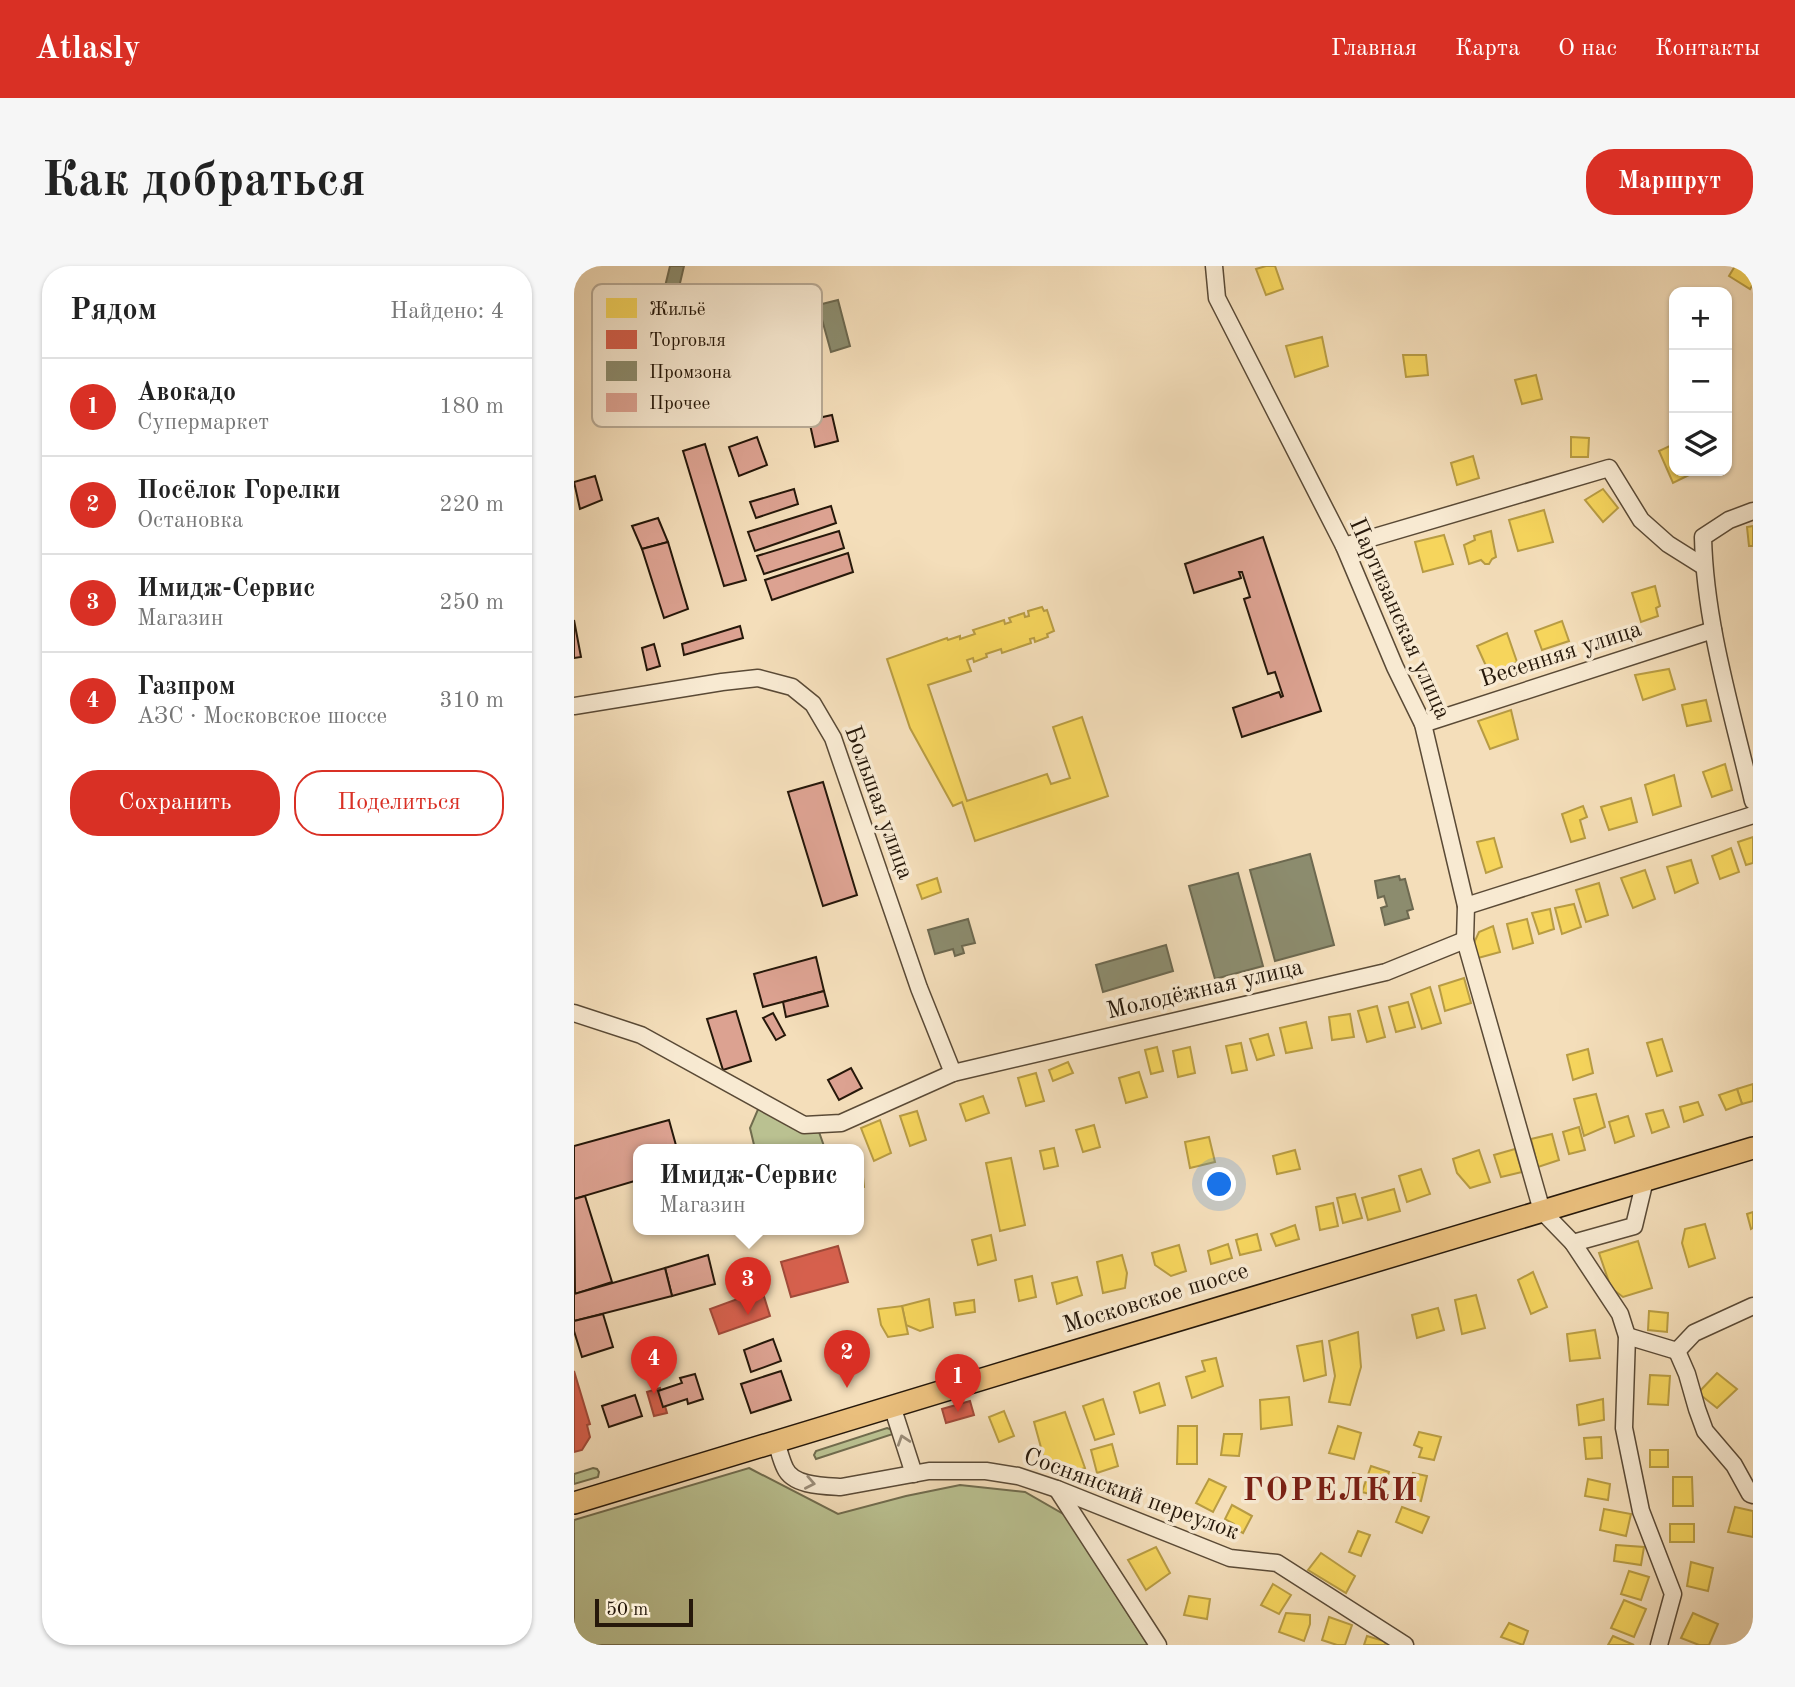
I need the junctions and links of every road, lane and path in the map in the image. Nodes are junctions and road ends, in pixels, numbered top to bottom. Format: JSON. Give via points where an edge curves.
{"nodes":[{"id":1,"x":1214,"y":266,"type":"edge"},
{"id":2,"x":1753,"y":512,"type":"edge"},
{"id":3,"x":1344,"y":546,"type":"junction"},
{"id":4,"x":1703,"y":566,"type":"junction"},
{"id":5,"x":1713,"y":629,"type":"junction"},
{"id":6,"x":574,"y":706,"type":"edge"},
{"id":7,"x":1423,"y":724,"type":"junction"},
{"id":8,"x":1753,"y":801,"type":"edge"},
{"id":9,"x":1753,"y":816,"type":"edge"},
{"id":10,"x":1466,"y":906,"type":"junction"},
{"id":11,"x":1465,"y":940,"type":"junction"},
{"id":12,"x":574,"y":1013,"type":"edge"},
{"id":13,"x":953,"y":1073,"type":"junction"},
{"id":14,"x":1753,"y":1148,"type":"edge"},
{"id":15,"x":1646,"y":1180,"type":"junction"},
{"id":16,"x":1542,"y":1211,"type":"junction"},
{"id":17,"x":1573,"y":1243,"type":"junction"},
{"id":18,"x":1753,"y":1306,"type":"edge"},
{"id":19,"x":1627,"y":1336,"type":"junction"},
{"id":20,"x":1677,"y":1351,"type":"junction"},
{"id":21,"x":892,"y":1406,"type":"junction"},
{"id":22,"x":776,"y":1442,"type":"junction"},
{"id":23,"x":914,"y":1474,"type":"junction"},
{"id":24,"x":1057,"y":1489,"type":"junction"},
{"id":25,"x":1753,"y":1495,"type":"edge"},
{"id":26,"x":574,"y":1503,"type":"edge"},
{"id":27,"x":1158,"y":1645,"type":"edge"},
{"id":28,"x":1405,"y":1645,"type":"edge"},
{"id":29,"x":1660,"y":1645,"type":"edge"}],
"edges":[{"from":1,"to":3,"type":"street","name":"Партизанская улица","via":[[1217,298]]},
{"from":2,"to":4,"type":"street","via":[[1703,537]]},
{"from":3,"to":4,"type":"street","via":[[1609,468],[1641,520]]},
{"from":3,"to":7,"type":"street","name":"Партизанская улица"},
{"from":4,"to":5,"type":"street"},
{"from":5,"to":7,"type":"street","name":"Весенняя улица"},
{"from":5,"to":8,"type":"street"},
{"from":6,"to":13,"type":"street","name":"Большая улица","via":[[758,678],[792,687],[813,704],[833,738]]},
{"from":7,"to":10,"type":"street","name":"Партизанская улица"},
{"from":9,"to":10,"type":"street"},
{"from":10,"to":11,"type":"street","name":"Партизанская улица"},
{"from":11,"to":13,"type":"street","name":"Молодёжная улица","via":[[1386,972]]},
{"from":11,"to":16,"type":"street","name":"Партизанская улица"},
{"from":12,"to":13,"type":"street","name":"Молодёжная улица","via":[[641,1035],[804,1125],[841,1122]]},
{"from":14,"to":15,"type":"main road","name":"Московское шоссе"},
{"from":15,"to":16,"type":"main road","name":"Московское шоссе"},
{"from":15,"to":17,"type":"street","via":[[1634,1226]]},
{"from":16,"to":17,"type":"street"},
{"from":16,"to":21,"type":"main road","name":"Московское шоссе"},
{"from":17,"to":19,"type":"street","via":[[1619,1314]]},
{"from":18,"to":20,"type":"street","via":[[1694,1333]]},
{"from":19,"to":20,"type":"street"},
{"from":19,"to":29,"type":"street","via":[[1624,1428],[1641,1511],[1673,1594]]},
{"from":20,"to":25,"type":"street","via":[[1705,1431]]},
{"from":21,"to":22,"type":"main road","name":"Московское шоссе"},
{"from":23,"to":21,"type":"street","one_way":true},
{"from":22,"to":23,"type":"street","name":"Соснянский переулок","one_way":true,"via":[[785,1470],[798,1481],[841,1487]]},
{"from":22,"to":26,"type":"main road","name":"Московское шоссе"},
{"from":23,"to":24,"type":"street","name":"Соснянский переулок","via":[[986,1471]]},
{"from":24,"to":27,"type":"street"},
{"from":24,"to":28,"type":"street","name":"Соснянский переулок","via":[[1230,1558],[1277,1563]]}]}
